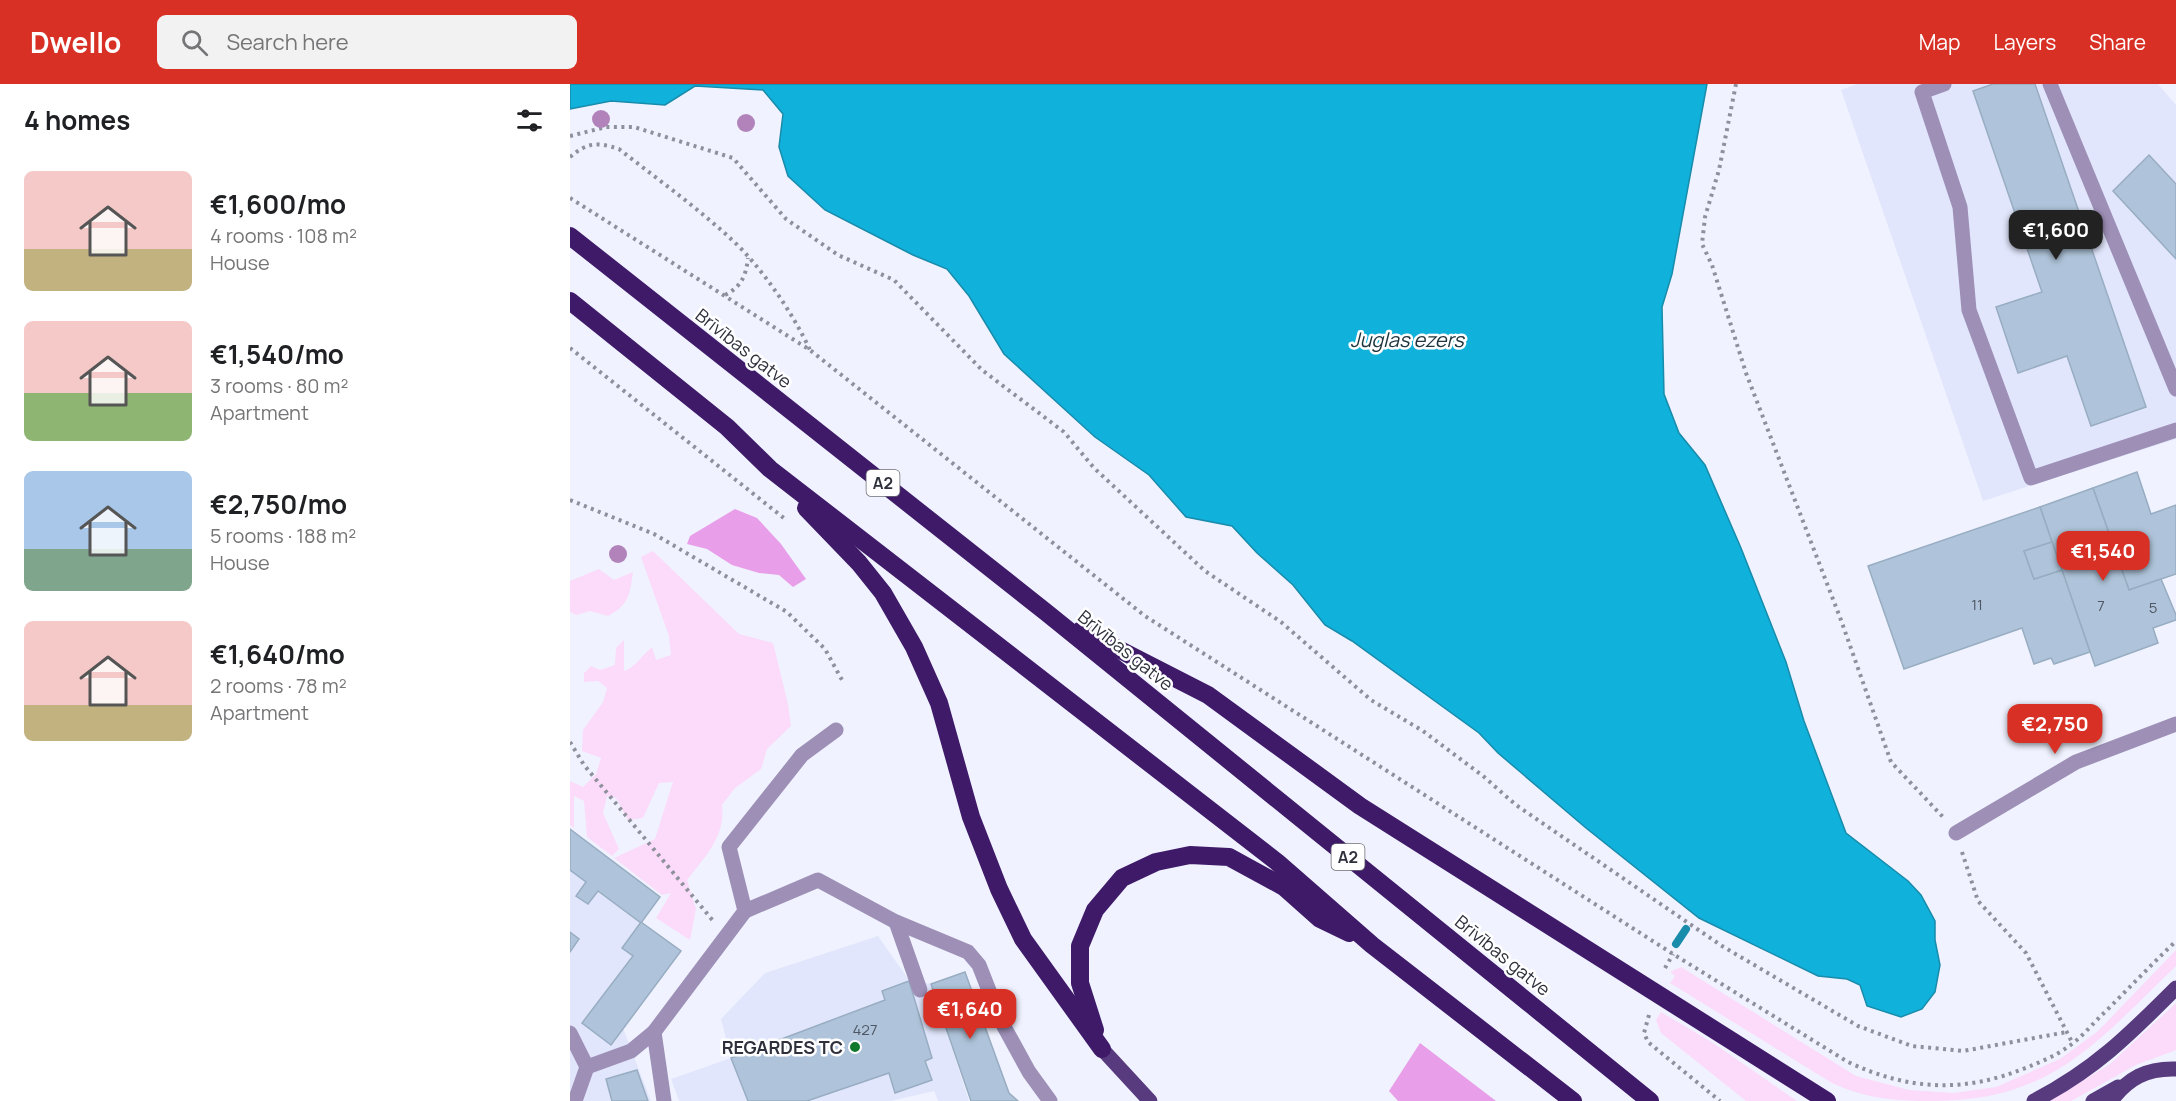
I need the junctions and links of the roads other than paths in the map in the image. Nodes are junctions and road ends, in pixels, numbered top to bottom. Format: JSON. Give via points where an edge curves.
{"nodes":[{"id":1,"x":1944,"y":84,"type":"edge"},
{"id":2,"x":2050,"y":84,"type":"edge"},
{"id":3,"x":570,"y":236,"type":"edge"},
{"id":4,"x":570,"y":302,"type":"edge"},
{"id":5,"x":2176,"y":389,"type":"edge"},
{"id":6,"x":2176,"y":430,"type":"edge"},
{"id":7,"x":770,"y":469,"type":"junction"},
{"id":8,"x":1047,"y":613,"type":"junction"},
{"id":9,"x":2176,"y":724,"type":"edge"},
{"id":10,"x":836,"y":730,"type":"dead end"},
{"id":11,"x":1956,"y":833,"type":"road end"},
{"id":12,"x":745,"y":911,"type":"junction"},
{"id":13,"x":896,"y":922,"type":"junction"},
{"id":14,"x":1372,"y":945,"type":"junction"},
{"id":15,"x":2176,"y":988,"type":"edge"},
{"id":16,"x":920,"y":990,"type":"dead end"},
{"id":17,"x":654,"y":1032,"type":"junction"},
{"id":18,"x":570,"y":1034,"type":"edge"},
{"id":19,"x":1102,"y":1049,"type":"junction"},
{"id":20,"x":2176,"y":1060,"type":"edge"},
{"id":21,"x":587,"y":1067,"type":"junction"},
{"id":22,"x":2160,"y":1069,"type":"junction"},
{"id":23,"x":2176,"y":1069,"type":"edge"},
{"id":24,"x":2131,"y":1079,"type":"junction"},
{"id":25,"x":575,"y":1101,"type":"edge"},
{"id":26,"x":664,"y":1101,"type":"edge"},
{"id":27,"x":1050,"y":1101,"type":"edge"},
{"id":28,"x":1150,"y":1101,"type":"edge"},
{"id":29,"x":1573,"y":1101,"type":"edge"},
{"id":30,"x":1650,"y":1101,"type":"edge"},
{"id":31,"x":1827,"y":1101,"type":"edge"},
{"id":32,"x":2034,"y":1101,"type":"edge"},
{"id":33,"x":2093,"y":1101,"type":"edge"},
{"id":34,"x":2111,"y":1101,"type":"edge"}],
"edges":[{"from":1,"to":6,"type":"street","via":[[1922,92],[1960,207],[1968,310],[2031,478]]},
{"from":2,"to":5,"type":"street"},
{"from":3,"to":8,"type":"highway","name":"Brīvības gatve","number":"A2"},
{"from":4,"to":7,"type":"highway","via":[[727,427]]},
{"from":7,"to":14,"type":"highway","via":[[1277,861]]},
{"from":7,"to":19,"type":"highway","via":[[859,563],[883,593],[914,647],[939,703],[970,817],[999,889],[1023,939]]},
{"from":8,"to":30,"type":"highway","name":"Brīvības gatve","number":"A2"},
{"from":8,"to":31,"type":"highway","via":[[1208,694],[1360,806]]},
{"from":9,"to":11,"type":"street","via":[[2076,762]]},
{"from":10,"to":12,"type":"street","via":[[801,755],[729,846]]},
{"from":12,"to":13,"type":"street","via":[[819,880]]},
{"from":12,"to":17,"type":"street"},
{"from":13,"to":16,"type":"street"},
{"from":13,"to":27,"type":"street","via":[[968,952],[979,965],[1029,1072]]},
{"from":14,"to":19,"type":"highway","via":[[1320,919],[1284,887],[1229,857],[1190,855],[1156,862],[1122,878],[1095,910],[1080,946],[1080,983]]},
{"from":14,"to":29,"type":"highway"},
{"from":15,"to":32,"type":"main road","via":[[2113,1051]]},
{"from":17,"to":21,"type":"street","via":[[631,1051]]},
{"from":17,"to":26,"type":"street"},
{"from":18,"to":21,"type":"street"},
{"from":19,"to":28,"type":"main road"},
{"from":20,"to":22,"type":"main road"},
{"from":21,"to":25,"type":"street"},
{"from":22,"to":23,"type":"main road"},
{"from":22,"to":24,"type":"main road"},
{"from":24,"to":33,"type":"main road"},
{"from":24,"to":34,"type":"main road"}]}
